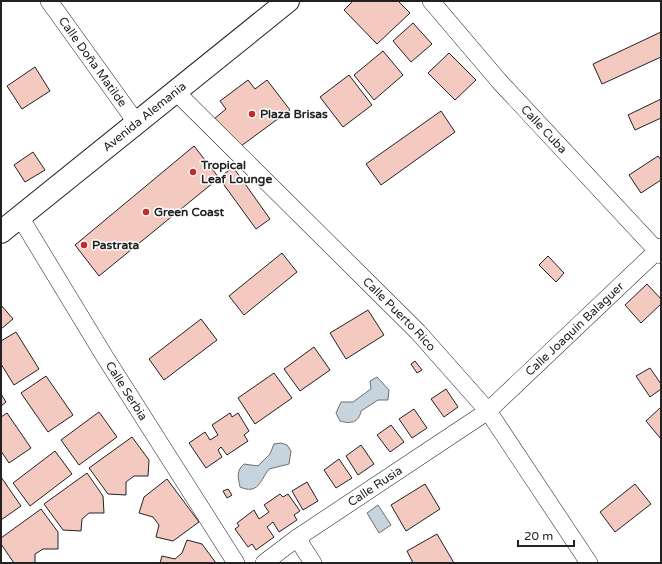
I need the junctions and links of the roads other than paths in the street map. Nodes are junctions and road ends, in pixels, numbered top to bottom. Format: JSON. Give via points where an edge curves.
{"nodes":[{"id":1,"x":49,"y":1,"type":"edge"},
{"id":2,"x":288,"y":1,"type":"edge"},
{"id":3,"x":431,"y":1,"type":"edge"},
{"id":4,"x":176,"y":92,"type":"junction"},
{"id":5,"x":136,"y":122,"type":"junction"},
{"id":6,"x":20,"y":217,"type":"junction"},
{"id":7,"x":1,"y":232,"type":"edge"},
{"id":8,"x":660,"y":251,"type":"edge"},
{"id":9,"x":488,"y":411,"type":"junction"},
{"id":10,"x":297,"y":538,"type":"junction"},
{"id":11,"x":236,"y":563,"type":"edge"},
{"id":12,"x":264,"y":563,"type":"edge"},
{"id":13,"x":313,"y":563,"type":"edge"},
{"id":14,"x":590,"y":563,"type":"edge"}],
"edges":[{"from":1,"to":5,"type":"street","name":"Calle Doña Matilde"},
{"from":2,"to":4,"type":"street","name":"Avenida Alemania"},
{"from":3,"to":8,"type":"street","name":"Calle Cuba","via":[[499,81]]},
{"from":4,"to":5,"type":"street","name":"Avenida Alemania"},
{"from":4,"to":9,"type":"street","name":"Calle Puerto Rico","via":[[418,332]]},
{"from":5,"to":6,"type":"street","name":"Avenida Alemania"},
{"from":6,"to":7,"type":"street","name":"Avenida Alemania"},
{"from":6,"to":11,"type":"street","name":"Calle Serbia","via":[[105,357]]},
{"from":8,"to":9,"type":"street","name":"Calle Joaquín Balaguer"},
{"from":9,"to":10,"type":"street","name":"Calle Rusia"},
{"from":9,"to":14,"type":"street","name":"Calle Puerto Rico"},
{"from":10,"to":12,"type":"street","name":"Calle Rusia"},
{"from":10,"to":13,"type":"street"}]}
